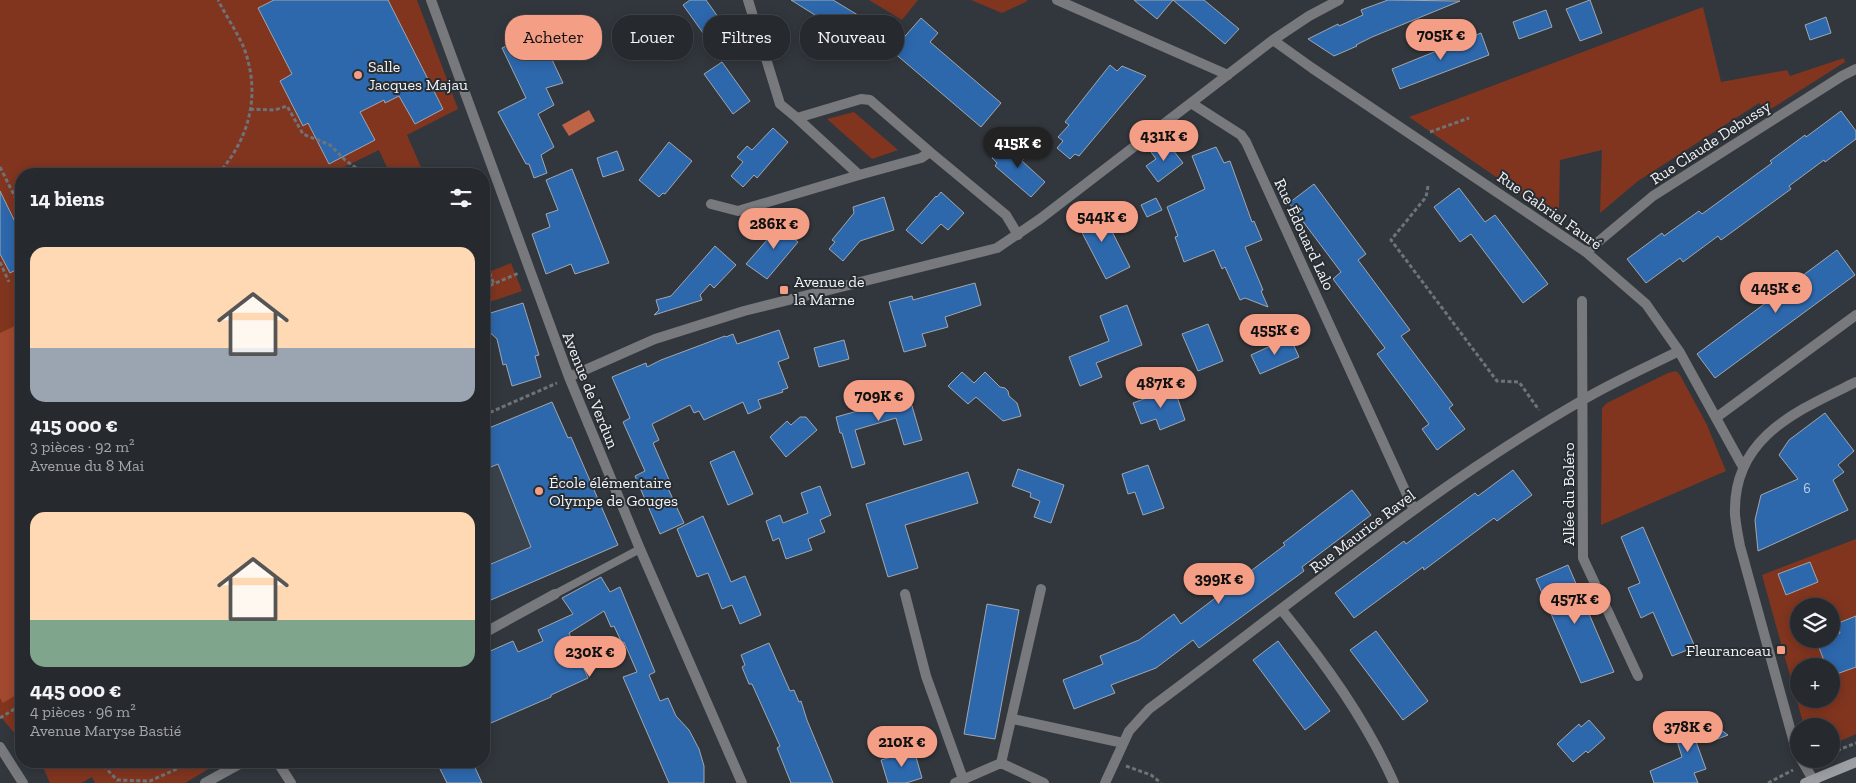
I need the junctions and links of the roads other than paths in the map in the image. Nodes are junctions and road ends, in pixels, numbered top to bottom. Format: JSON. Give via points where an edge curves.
{"nodes":[{"id":1,"x":432,"y":0,"type":"edge"},
{"id":2,"x":748,"y":0,"type":"edge"},
{"id":3,"x":1057,"y":0,"type":"edge"},
{"id":4,"x":1339,"y":0,"type":"edge"},
{"id":5,"x":1273,"y":40,"type":"junction"},
{"id":6,"x":1856,"y":69,"type":"edge"},
{"id":7,"x":1228,"y":75,"type":"junction"},
{"id":8,"x":1192,"y":103,"type":"junction"},
{"id":9,"x":797,"y":118,"type":"junction"},
{"id":10,"x":930,"y":152,"type":"junction"},
{"id":11,"x":859,"y":175,"type":"junction"},
{"id":12,"x":711,"y":204,"type":"dead end"},
{"id":13,"x":1018,"y":235,"type":"junction"},
{"id":14,"x":1586,"y":252,"type":"junction"},
{"id":15,"x":1582,"y":301,"type":"dead end"},
{"id":16,"x":1856,"y":315,"type":"edge"},
{"id":17,"x":1679,"y":351,"type":"junction"},
{"id":18,"x":569,"y":378,"type":"junction"},
{"id":19,"x":1856,"y":382,"type":"edge"},
{"id":20,"x":1582,"y":400,"type":"junction"},
{"id":21,"x":1717,"y":418,"type":"junction"},
{"id":22,"x":1743,"y":467,"type":"junction"},
{"id":23,"x":1414,"y":510,"type":"junction"},
{"id":24,"x":640,"y":549,"type":"junction"},
{"id":25,"x":1041,"y":589,"type":"dead end"},
{"id":26,"x":555,"y":594,"type":"joint"},
{"id":27,"x":905,"y":594,"type":"dead end"},
{"id":28,"x":1282,"y":609,"type":"junction"},
{"id":29,"x":490,"y":630,"type":"edge"},
{"id":30,"x":1638,"y":676,"type":"dead end"},
{"id":31,"x":1013,"y":719,"type":"junction"},
{"id":32,"x":1790,"y":728,"type":"edge"},
{"id":33,"x":1123,"y":743,"type":"junction"},
{"id":34,"x":0,"y":747,"type":"edge"},
{"id":35,"x":1856,"y":762,"type":"edge"},
{"id":36,"x":1001,"y":763,"type":"junction"},
{"id":37,"x":232,"y":768,"type":"edge"},
{"id":38,"x":281,"y":768,"type":"edge"},
{"id":39,"x":1805,"y":768,"type":"edge"},
{"id":40,"x":959,"y":781,"type":"edge"},
{"id":41,"x":1811,"y":782,"type":"edge"},
{"id":42,"x":23,"y":783,"type":"edge"},
{"id":43,"x":205,"y":783,"type":"edge"},
{"id":44,"x":291,"y":783,"type":"edge"},
{"id":45,"x":742,"y":783,"type":"edge"},
{"id":46,"x":1044,"y":783,"type":"edge"},
{"id":47,"x":1105,"y":783,"type":"edge"},
{"id":48,"x":1394,"y":783,"type":"edge"}],
"edges":[{"from":1,"to":18,"type":"street","name":"Avenue de Verdun"},
{"from":2,"to":9,"type":"street","via":[[780,104]]},
{"from":3,"to":7,"type":"street"},
{"from":4,"to":5,"type":"street"},
{"from":5,"to":7,"type":"street"},
{"from":5,"to":14,"type":"street","name":"Rue Gabriel Fauré"},
{"from":6,"to":14,"type":"street","name":"Rue Claude Debussy","via":[[1653,196]]},
{"from":7,"to":8,"type":"street"},
{"from":8,"to":13,"type":"street"},
{"from":8,"to":23,"type":"street","name":"Rue Édouard Lalo","via":[[1241,135],[1246,142]]},
{"from":9,"to":10,"type":"street","via":[[861,99],[870,100]]},
{"from":9,"to":11,"type":"street"},
{"from":10,"to":11,"type":"street","via":[[922,158]]},
{"from":10,"to":13,"type":"street","via":[[1006,215]]},
{"from":11,"to":12,"type":"street","via":[[738,211]]},
{"from":13,"to":18,"type":"street","via":[[997,248],[744,311],[655,339]]},
{"from":14,"to":17,"type":"street","name":"Rue Gabriel Fauré","via":[[1646,304]]},
{"from":15,"to":20,"type":"street","name":"Allée du Boléro"},
{"from":16,"to":21,"type":"street"},
{"from":17,"to":20,"type":"street","name":"Rue Maurice Ravel"},
{"from":17,"to":21,"type":"street","name":"Rue Gabriel Fauré"},
{"from":18,"to":24,"type":"street","name":"Avenue de Verdun"},
{"from":19,"to":22,"type":"street","via":[[1786,418],[1764,437]]},
{"from":20,"to":23,"type":"street","name":"Rue Maurice Ravel"},
{"from":20,"to":30,"type":"street","name":"Allée du Boléro","via":[[1583,558]]},
{"from":21,"to":22,"type":"street","name":"Rue Gabriel Fauré"},
{"from":22,"to":32,"type":"street","via":[[1736,493],[1735,515],[1740,546]]},
{"from":23,"to":28,"type":"street","name":"Rue Maurice Ravel"},
{"from":24,"to":26,"type":"lane"},
{"from":24,"to":45,"type":"street","name":"Avenue de Verdun"},
{"from":25,"to":31,"type":"street"},
{"from":26,"to":29,"type":"street"},
{"from":27,"to":40,"type":"street","via":[[926,676]]},
{"from":28,"to":33,"type":"street","name":"Rue Maurice Ravel","via":[[1149,709],[1129,731]]},
{"from":28,"to":48,"type":"street","via":[[1356,711],[1382,754]]},
{"from":31,"to":33,"type":"street"},
{"from":31,"to":36,"type":"street"},
{"from":33,"to":47,"type":"street","name":"Rue Maurice Ravel"},
{"from":34,"to":42,"type":"street"},
{"from":35,"to":41,"type":"main road"},
{"from":36,"to":40,"type":"street"},
{"from":36,"to":46,"type":"street"},
{"from":37,"to":43,"type":"street"},
{"from":38,"to":44,"type":"street"},
{"from":39,"to":41,"type":"street"}]}
